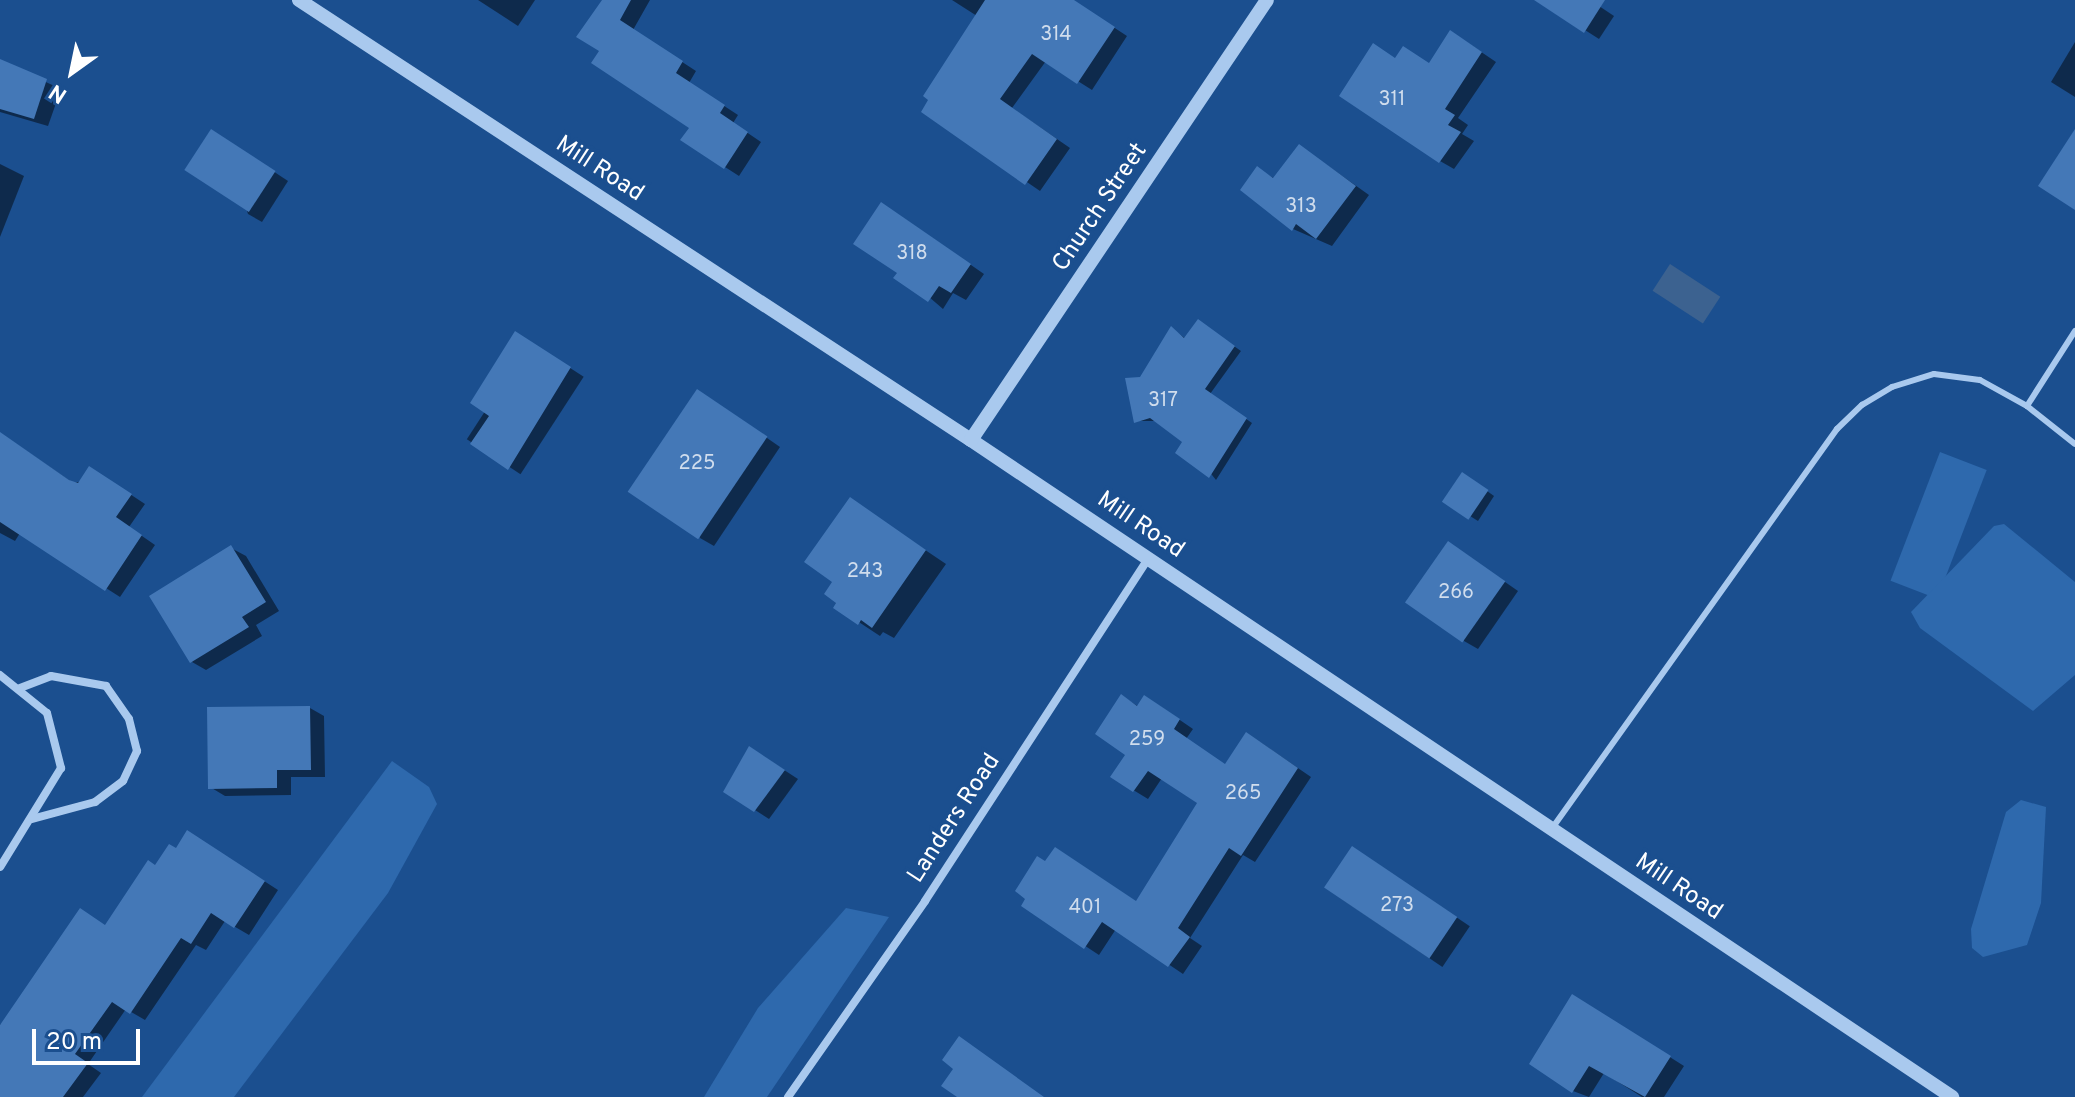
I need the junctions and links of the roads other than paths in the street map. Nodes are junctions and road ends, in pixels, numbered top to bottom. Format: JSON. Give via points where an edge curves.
{"nodes":[{"id":1,"x":299,"y":0,"type":"edge"},
{"id":2,"x":1267,"y":0,"type":"edge"},
{"id":3,"x":2075,"y":331,"type":"edge"},
{"id":4,"x":2027,"y":406,"type":"junction"},
{"id":5,"x":971,"y":440,"type":"junction"},
{"id":6,"x":2075,"y":444,"type":"edge"},
{"id":7,"x":1149,"y":558,"type":"junction"},
{"id":8,"x":0,"y":675,"type":"edge"},
{"id":9,"x":20,"y":688,"type":"junction"},
{"id":10,"x":32,"y":819,"type":"junction"},
{"id":11,"x":1551,"y":830,"type":"junction"},
{"id":12,"x":0,"y":867,"type":"edge"},
{"id":13,"x":788,"y":1097,"type":"edge"},
{"id":14,"x":1952,"y":1097,"type":"edge"}],
"edges":[{"from":1,"to":5,"type":"street","name":"Mill Road"},
{"from":2,"to":5,"type":"street","name":"Church Street"},
{"from":3,"to":4,"type":"lane"},
{"from":4,"to":6,"type":"lane"},
{"from":4,"to":11,"type":"lane","via":[[1980,380],[1934,374],[1892,387],[1862,405],[1827,441]]},
{"from":5,"to":7,"type":"street","name":"Mill Road"},
{"from":7,"to":11,"type":"street","name":"Mill Road"},
{"from":7,"to":13,"type":"street","name":"Landers Road","via":[[925,901]]},
{"from":8,"to":9,"type":"street"},
{"from":9,"to":10,"type":"street","via":[[47,713],[61,768]]},
{"from":9,"to":10,"type":"street","via":[[51,676],[106,686],[129,719],[137,751],[123,781],[95,802]]},
{"from":10,"to":12,"type":"street"},
{"from":11,"to":14,"type":"street","name":"Mill Road"}]}
